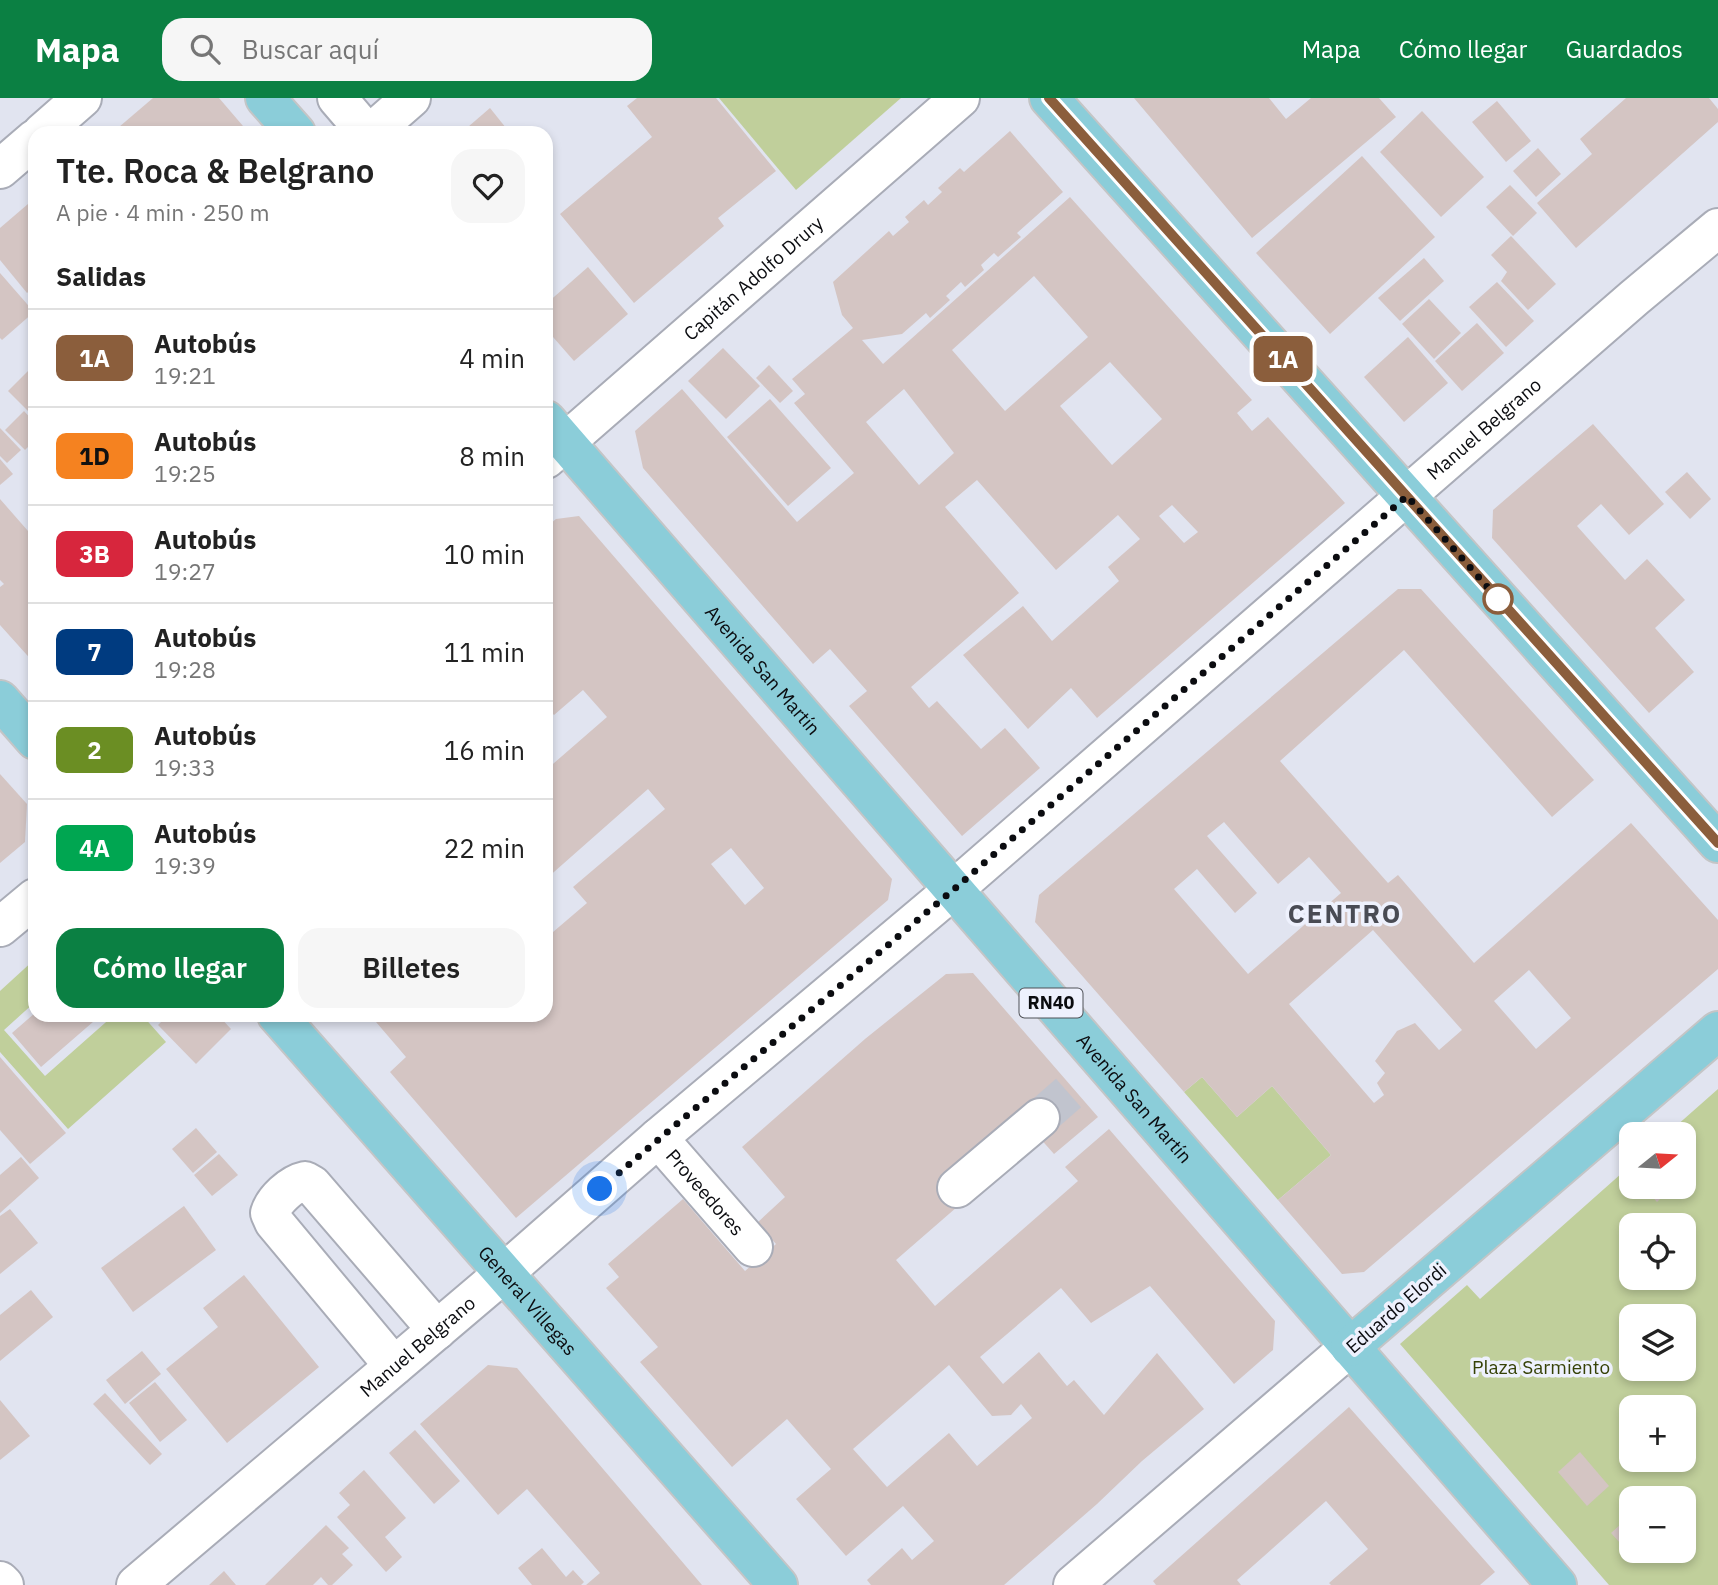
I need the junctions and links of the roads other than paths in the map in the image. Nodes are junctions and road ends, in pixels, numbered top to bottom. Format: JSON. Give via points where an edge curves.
{"nodes":[{"id":1,"x":82,"y":98,"type":"edge"},
{"id":2,"x":265,"y":98,"type":"edge"},
{"id":3,"x":337,"y":98,"type":"edge"},
{"id":4,"x":411,"y":98,"type":"edge"},
{"id":5,"x":960,"y":98,"type":"edge"},
{"id":6,"x":1049,"y":98,"type":"edge"},
{"id":7,"x":50,"y":126,"type":"edge"},
{"id":8,"x":290,"y":126,"type":"edge"},
{"id":9,"x":363,"y":126,"type":"edge"},
{"id":10,"x":377,"y":126,"type":"edge"},
{"id":11,"x":28,"y":145,"type":"edge"},
{"id":12,"x":0,"y":169,"type":"edge"},
{"id":13,"x":1718,"y":228,"type":"edge"},
{"id":14,"x":553,"y":439,"type":"edge"},
{"id":15,"x":553,"y":441,"type":"edge"},
{"id":16,"x":1407,"y":496,"type":"junction"},
{"id":17,"x":0,"y":700,"type":"edge"},
{"id":18,"x":28,"y":732,"type":"edge"},
{"id":19,"x":1718,"y":843,"type":"edge"},
{"id":20,"x":953,"y":890,"type":"junction"},
{"id":21,"x":28,"y":904,"type":"edge"},
{"id":22,"x":0,"y":927,"type":"edge"},
{"id":23,"x":282,"y":1022,"type":"edge"},
{"id":24,"x":1718,"y":1031,"type":"edge"},
{"id":25,"x":1040,"y":1118,"type":"tunnel mouth"},
{"id":26,"x":659,"y":1138,"type":"junction"},
{"id":27,"x":957,"y":1188,"type":"dead end"},
{"id":28,"x":753,"y":1247,"type":"dead end"},
{"id":29,"x":504,"y":1273,"type":"junction"},
{"id":30,"x":437,"y":1330,"type":"junction"},
{"id":31,"x":1350,"y":1347,"type":"junction"},
{"id":32,"x":394,"y":1366,"type":"junction"},
{"id":33,"x":0,"y":1581,"type":"edge"},
{"id":34,"x":4,"y":1585,"type":"edge"},
{"id":35,"x":136,"y":1585,"type":"edge"},
{"id":36,"x":778,"y":1585,"type":"edge"},
{"id":37,"x":1073,"y":1585,"type":"edge"},
{"id":38,"x":1557,"y":1585,"type":"edge"}],
"edges":[{"from":1,"to":7,"type":"street"},
{"from":2,"to":8,"type":"main road"},
{"from":3,"to":9,"type":"street"},
{"from":4,"to":10,"type":"street"},
{"from":5,"to":14,"type":"street","name":"Capitán Adolfo Drury"},
{"from":6,"to":16,"type":"main road"},
{"from":11,"to":12,"type":"street"},
{"from":13,"to":16,"type":"street","name":"Manuel Belgrano"},
{"from":15,"to":20,"type":"main road","name":"Avenida San Martín","number":"RN40"},
{"from":16,"to":19,"type":"main road"},
{"from":16,"to":20,"type":"street","name":"Manuel Belgrano"},
{"from":17,"to":18,"type":"main road"},
{"from":20,"to":26,"type":"street","name":"Manuel Belgrano"},
{"from":20,"to":31,"type":"main road","name":"Avenida San Martín","number":"RN40"},
{"from":21,"to":22,"type":"street"},
{"from":23,"to":29,"type":"main road","name":"General Villegas"},
{"from":24,"to":31,"type":"main road","name":"Eduardo Elordi"},
{"from":25,"to":27,"type":"street"},
{"from":26,"to":28,"type":"street","name":"Proveedores"},
{"from":26,"to":29,"type":"street","name":"Manuel Belgrano"},
{"from":29,"to":30,"type":"street","name":"Manuel Belgrano"},
{"from":29,"to":36,"type":"main road","name":"General Villegas"},
{"from":30,"to":32,"type":"street","name":"Manuel Belgrano"},
{"from":30,"to":32,"type":"street","via":[[312,1185],[297,1183],[273,1204],[274,1222]]},
{"from":31,"to":37,"type":"street","name":"Eduardo Elordi"},
{"from":31,"to":38,"type":"main road","name":"Avenida San Martín","number":"RN40"},
{"from":32,"to":35,"type":"street","name":"Manuel Belgrano"},
{"from":33,"to":34,"type":"street"}]}
